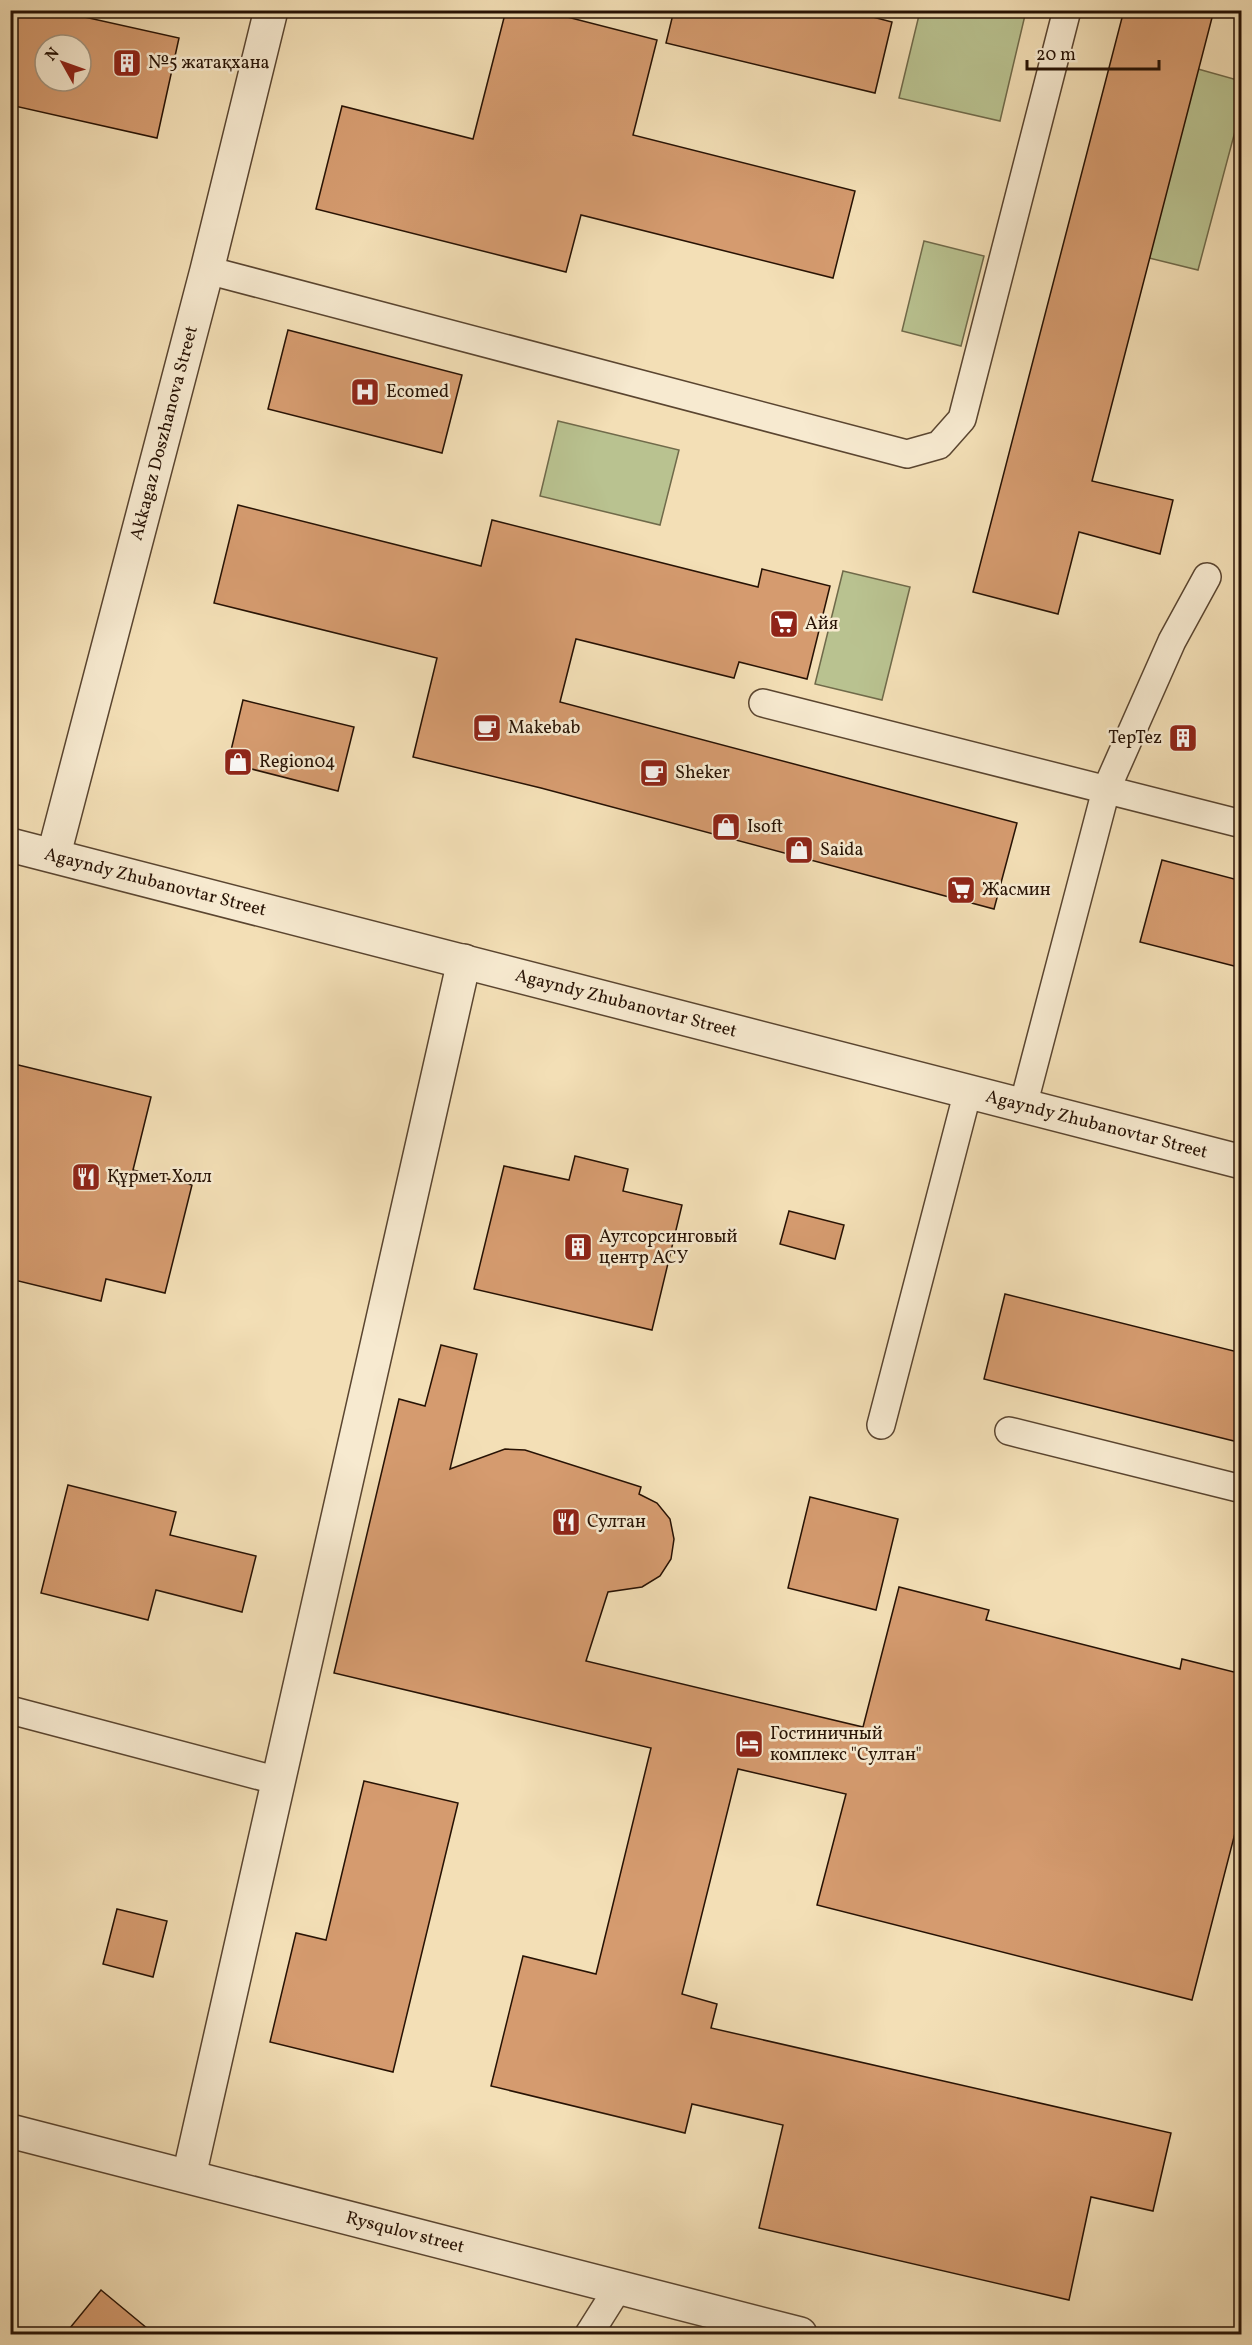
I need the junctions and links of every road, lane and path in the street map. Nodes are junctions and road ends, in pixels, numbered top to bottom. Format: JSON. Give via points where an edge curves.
{"nodes":[{"id":1,"x":271,"y":10,"type":"edge"},
{"id":2,"x":1067,"y":10,"type":"edge"},
{"id":3,"x":207,"y":270,"type":"junction"},
{"id":4,"x":1207,"y":578,"type":"dead end"},
{"id":5,"x":763,"y":703,"type":"dead end"},
{"id":6,"x":1106,"y":790,"type":"junction"},
{"id":7,"x":1242,"y":824,"type":"edge"},
{"id":8,"x":10,"y":845,"type":"edge"},
{"id":9,"x":54,"y":854,"type":"junction"},
{"id":10,"x":464,"y":961,"type":"junction"},
{"id":11,"x":968,"y":1091,"type":"junction"},
{"id":12,"x":1023,"y":1106,"type":"junction"},
{"id":13,"x":1242,"y":1162,"type":"edge"},
{"id":14,"x":881,"y":1425,"type":"dead end"},
{"id":15,"x":1009,"y":1431,"type":"dead end"},
{"id":16,"x":1242,"y":1490,"type":"edge"},
{"id":17,"x":10,"y":1710,"type":"edge"},
{"id":18,"x":279,"y":1781,"type":"junction"},
{"id":19,"x":10,"y":2131,"type":"edge"},
{"id":20,"x":189,"y":2176,"type":"junction"},
{"id":21,"x":618,"y":2289,"type":"junction"},
{"id":22,"x":589,"y":2334,"type":"edge"},
{"id":23,"x":800,"y":2334,"type":"edge"}],
"edges":[{"from":1,"to":3,"type":"street","name":"Akkagaz Doszhanova Street"},
{"from":2,"to":3,"type":"lane","via":[[962,419],[939,445],[907,454]]},
{"from":3,"to":9,"type":"street","name":"Akkagaz Doszhanova Street"},
{"from":4,"to":6,"type":"lane","via":[[1172,641]]},
{"from":5,"to":6,"type":"lane"},
{"from":6,"to":7,"type":"lane"},
{"from":6,"to":12,"type":"lane"},
{"from":8,"to":9,"type":"street","name":"Agayndy Zhubanovtar Street"},
{"from":9,"to":10,"type":"street","name":"Agayndy Zhubanovtar Street"},
{"from":10,"to":11,"type":"street","name":"Agayndy Zhubanovtar Street"},
{"from":10,"to":18,"type":"street"},
{"from":11,"to":12,"type":"street","name":"Agayndy Zhubanovtar Street"},
{"from":11,"to":14,"type":"lane"},
{"from":12,"to":13,"type":"street","name":"Agayndy Zhubanovtar Street"},
{"from":15,"to":16,"type":"lane"},
{"from":17,"to":18,"type":"lane"},
{"from":18,"to":20,"type":"street"},
{"from":19,"to":20,"type":"street","name":"Rysqulov street"},
{"from":20,"to":21,"type":"street","name":"Rysqulov street"},
{"from":21,"to":22,"type":"lane"},
{"from":21,"to":23,"type":"street","name":"Rysqulov street"}]}
